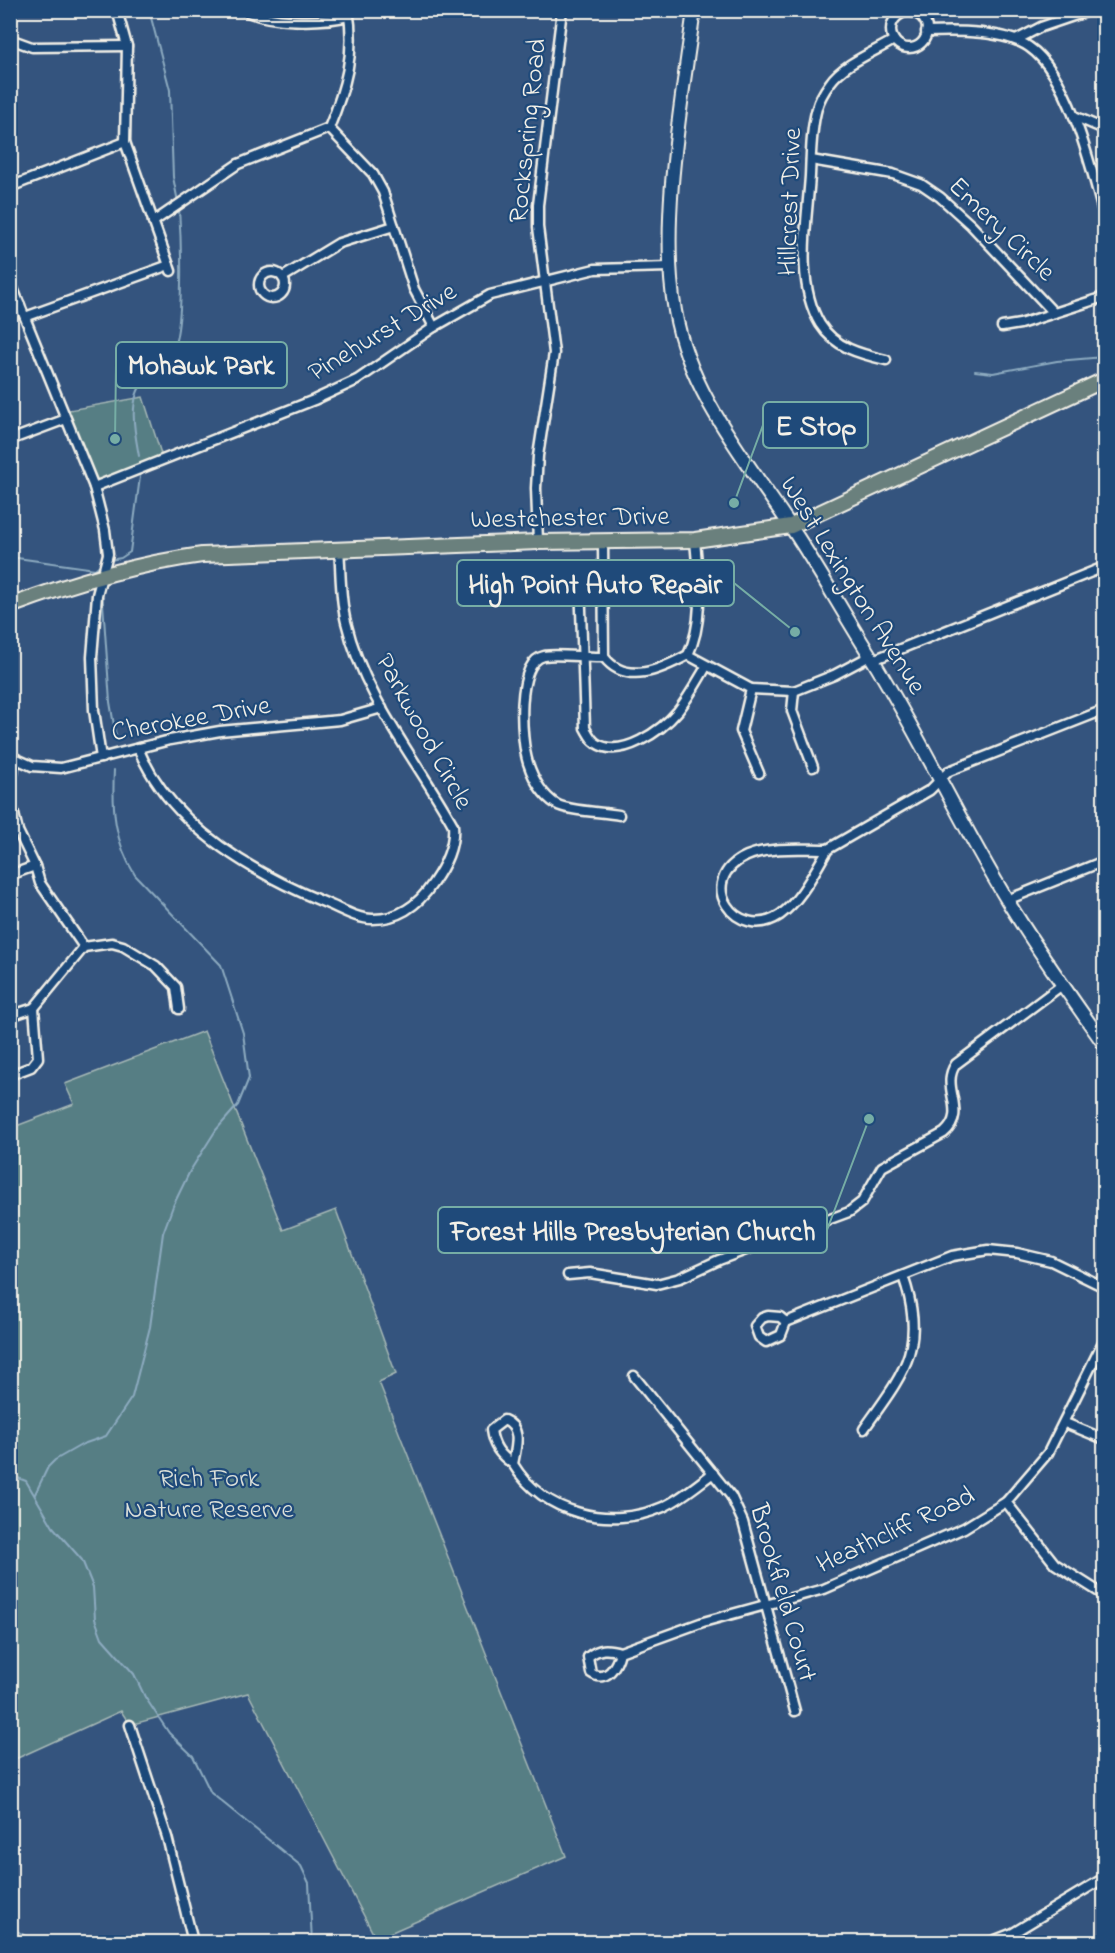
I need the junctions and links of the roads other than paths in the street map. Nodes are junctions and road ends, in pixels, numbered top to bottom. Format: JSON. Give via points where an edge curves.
{"nodes":[{"id":1,"x":117,"y":10,"type":"edge"},
{"id":2,"x":244,"y":10,"type":"edge"},
{"id":3,"x":562,"y":10,"type":"edge"},
{"id":4,"x":694,"y":10,"type":"edge"},
{"id":5,"x":1091,"y":10,"type":"edge"},
{"id":6,"x":904,"y":12,"type":"edge"},
{"id":7,"x":348,"y":13,"type":"edge"},
{"id":8,"x":926,"y":32,"type":"junction"},
{"id":9,"x":10,"y":39,"type":"edge"},
{"id":10,"x":894,"y":40,"type":"junction"},
{"id":11,"x":1016,"y":40,"type":"junction"},
{"id":12,"x":127,"y":46,"type":"junction"},
{"id":13,"x":1074,"y":116,"type":"junction"},
{"id":14,"x":329,"y":128,"type":"junction"},
{"id":15,"x":1104,"y":129,"type":"edge"},
{"id":16,"x":124,"y":142,"type":"junction"},
{"id":17,"x":811,"y":160,"type":"junction"},
{"id":18,"x":10,"y":187,"type":"edge"},
{"id":19,"x":1104,"y":216,"type":"edge"},
{"id":20,"x":153,"y":222,"type":"junction"},
{"id":21,"x":394,"y":226,"type":"junction"},
{"id":22,"x":670,"y":267,"type":"junction"},
{"id":23,"x":283,"y":277,"type":"dead end"},
{"id":24,"x":10,"y":281,"type":"edge"},
{"id":25,"x":546,"y":281,"type":"junction"},
{"id":26,"x":1104,"y":297,"type":"edge"},
{"id":27,"x":20,"y":305,"type":"junction"},
{"id":28,"x":10,"y":308,"type":"edge"},
{"id":29,"x":1054,"y":313,"type":"junction"},
{"id":30,"x":25,"y":316,"type":"junction"},
{"id":31,"x":434,"y":327,"type":"junction"},
{"id":32,"x":1002,"y":327,"type":"dead end"},
{"id":33,"x":886,"y":360,"type":"dead end"},
{"id":34,"x":1104,"y":380,"type":"edge"},
{"id":35,"x":66,"y":419,"type":"junction"},
{"id":36,"x":10,"y":440,"type":"edge"},
{"id":37,"x":94,"y":487,"type":"junction"},
{"id":38,"x":791,"y":526,"type":"junction"},
{"id":39,"x":695,"y":540,"type":"junction"},
{"id":40,"x":538,"y":542,"type":"junction"},
{"id":41,"x":603,"y":542,"type":"junction"},
{"id":42,"x":339,"y":549,"type":"junction"},
{"id":43,"x":1104,"y":567,"type":"edge"},
{"id":44,"x":103,"y":573,"type":"junction"},
{"id":45,"x":580,"y":580,"type":"dead end"},
{"id":46,"x":10,"y":606,"type":"edge"},
{"id":47,"x":688,"y":655,"type":"junction"},
{"id":48,"x":604,"y":657,"type":"junction"},
{"id":49,"x":583,"y":658,"type":"junction"},
{"id":50,"x":871,"y":658,"type":"junction"},
{"id":51,"x":706,"y":667,"type":"junction"},
{"id":52,"x":751,"y":689,"type":"junction"},
{"id":53,"x":794,"y":692,"type":"junction"},
{"id":54,"x":382,"y":708,"type":"junction"},
{"id":55,"x":1104,"y":710,"type":"edge"},
{"id":56,"x":138,"y":748,"type":"junction"},
{"id":57,"x":13,"y":757,"type":"edge"},
{"id":58,"x":101,"y":758,"type":"junction"},
{"id":59,"x":813,"y":768,"type":"dead end"},
{"id":60,"x":759,"y":772,"type":"dead end"},
{"id":61,"x":939,"y":780,"type":"junction"},
{"id":62,"x":10,"y":796,"type":"edge"},
{"id":63,"x":619,"y":815,"type":"dead end"},
{"id":64,"x":828,"y":849,"type":"junction"},
{"id":65,"x":1104,"y":861,"type":"edge"},
{"id":66,"x":35,"y":866,"type":"junction"},
{"id":67,"x":10,"y":875,"type":"edge"},
{"id":68,"x":1007,"y":900,"type":"junction"},
{"id":69,"x":84,"y":947,"type":"junction"},
{"id":70,"x":1062,"y":985,"type":"junction"},
{"id":71,"x":34,"y":1008,"type":"junction"},
{"id":72,"x":179,"y":1009,"type":"dead end"},
{"id":73,"x":10,"y":1016,"type":"edge"},
{"id":74,"x":1104,"y":1044,"type":"edge"},
{"id":75,"x":10,"y":1075,"type":"edge"},
{"id":76,"x":568,"y":1275,"type":"dead end"},
{"id":77,"x":903,"y":1276,"type":"junction"},
{"id":78,"x":1104,"y":1287,"type":"edge"},
{"id":79,"x":786,"y":1322,"type":"dead end"},
{"id":80,"x":1104,"y":1340,"type":"edge"},
{"id":81,"x":634,"y":1376,"type":"dead end"},
{"id":82,"x":1065,"y":1423,"type":"junction"},
{"id":83,"x":864,"y":1429,"type":"dead end"},
{"id":84,"x":1104,"y":1439,"type":"edge"},
{"id":85,"x":513,"y":1464,"type":"junction"},
{"id":86,"x":712,"y":1473,"type":"junction"},
{"id":87,"x":1006,"y":1502,"type":"junction"},
{"id":88,"x":1104,"y":1595,"type":"edge"},
{"id":89,"x":766,"y":1606,"type":"junction"},
{"id":90,"x":620,"y":1652,"type":"dead end"},
{"id":91,"x":795,"y":1711,"type":"dead end"},
{"id":92,"x":130,"y":1725,"type":"dead end"},
{"id":93,"x":1104,"y":1878,"type":"edge"},
{"id":94,"x":193,"y":1942,"type":"edge"},
{"id":95,"x":990,"y":1942,"type":"edge"}],
"edges":[{"from":1,"to":12,"type":"street"},
{"from":2,"to":7,"type":"street","via":[[285,19],[322,20]]},
{"from":3,"to":25,"type":"street","name":"Rockspring Road","via":[[538,205]]},
{"from":4,"to":22,"type":"street","name":"West Lexington Avenue","via":[[671,209]]},
{"from":5,"to":11,"type":"street"},
{"from":6,"to":8,"type":"street","via":[[920,17]]},
{"from":6,"to":10,"type":"street","via":[[892,24]]},
{"from":7,"to":14,"type":"street","via":[[352,37],[349,70]]},
{"from":8,"to":10,"type":"street","via":[[916,46],[904,47]]},
{"from":8,"to":11,"type":"street","via":[[997,34]]},
{"from":9,"to":12,"type":"street","via":[[32,47]]},
{"from":10,"to":17,"type":"street","name":"Hillcrest Drive","via":[[831,81],[817,106]]},
{"from":11,"to":13,"type":"street","via":[[1040,56]]},
{"from":12,"to":16,"type":"street"},
{"from":13,"to":15,"type":"street"},
{"from":13,"to":19,"type":"street"},
{"from":14,"to":20,"type":"street","via":[[238,164]]},
{"from":14,"to":21,"type":"street","via":[[373,174],[390,208]]},
{"from":16,"to":18,"type":"street"},
{"from":16,"to":20,"type":"street"},
{"from":17,"to":29,"type":"street","name":"Emery Circle","via":[[893,174],[921,184],[971,225]]},
{"from":17,"to":33,"type":"street","name":"Hillcrest Drive","via":[[805,257],[814,312],[835,341],[849,350]]},
{"from":20,"to":30,"type":"street","via":[[170,268]]},
{"from":21,"to":23,"type":"street","via":[[339,243]]},
{"from":21,"to":31,"type":"street","via":[[414,289]]},
{"from":22,"to":25,"type":"street","name":"Pinehurst Drive","via":[[595,269]]},
{"from":22,"to":38,"type":"street","name":"West Lexington Avenue","via":[[675,312],[689,362],[731,441]]},
{"from":24,"to":27,"type":"street"},
{"from":25,"to":31,"type":"street","name":"Pinehurst Drive","via":[[490,295]]},
{"from":25,"to":40,"type":"street","name":"Rockspring Road","via":[[554,353],[538,456]]},
{"from":26,"to":29,"type":"street"},
{"from":27,"to":28,"type":"street"},
{"from":27,"to":30,"type":"street"},
{"from":29,"to":32,"type":"street"},
{"from":30,"to":35,"type":"street"},
{"from":31,"to":37,"type":"street","name":"Pinehurst Drive","via":[[357,380]]},
{"from":34,"to":38,"type":"main road","name":"Westchester Drive"},
{"from":35,"to":36,"type":"street"},
{"from":35,"to":37,"type":"street"},
{"from":37,"to":44,"type":"street","via":[[108,554]]},
{"from":38,"to":39,"type":"main road","name":"Westchester Drive"},
{"from":38,"to":50,"type":"street","name":"West Lexington Avenue"},
{"from":39,"to":41,"type":"main road","name":"Westchester Drive"},
{"from":39,"to":47,"type":"street","via":[[698,622],[697,637]]},
{"from":40,"to":41,"type":"main road","name":"Westchester Drive"},
{"from":40,"to":42,"type":"main road","name":"Westchester Drive"},
{"from":41,"to":48,"type":"street"},
{"from":42,"to":44,"type":"main road","name":"Westchester Drive","via":[[202,555]]},
{"from":42,"to":54,"type":"street","name":"Parkwood Circle","via":[[345,621],[363,672]]},
{"from":43,"to":50,"type":"street"},
{"from":44,"to":46,"type":"main road","name":"Westchester Drive"},
{"from":44,"to":58,"type":"street","via":[[94,614],[92,657]]},
{"from":45,"to":49,"type":"street"},
{"from":47,"to":48,"type":"street","via":[[659,671],[639,673],[610,666]]},
{"from":47,"to":51,"type":"street"},
{"from":48,"to":49,"type":"street"},
{"from":49,"to":51,"type":"street","via":[[585,728],[594,742],[613,748],[635,743],[663,725],[686,701]]},
{"from":49,"to":63,"type":"street","via":[[543,656],[532,662],[524,684],[522,735],[528,764],[539,788],[557,805]]},
{"from":50,"to":53,"type":"street"},
{"from":50,"to":61,"type":"street","name":"West Lexington Avenue"},
{"from":51,"to":52,"type":"street"},
{"from":52,"to":53,"type":"street"},
{"from":52,"to":60,"type":"street","via":[[741,730]]},
{"from":53,"to":59,"type":"street","via":[[792,711]]},
{"from":54,"to":56,"type":"street","name":"Cherokee Drive","via":[[340,720],[220,731]]},
{"from":54,"to":56,"type":"street","name":"Parkwood Circle","via":[[453,825],[454,839],[443,869],[426,893],[413,906],[385,918],[359,917],[236,856],[177,810],[154,782]]},
{"from":55,"to":61,"type":"street","via":[[949,771]]},
{"from":56,"to":58,"type":"street","name":"Cherokee Drive"},
{"from":57,"to":58,"type":"street","name":"Cherokee Drive","via":[[32,766],[61,768]]},
{"from":57,"to":62,"type":"street"},
{"from":61,"to":64,"type":"street","via":[[930,790]]},
{"from":61,"to":68,"type":"street","name":"West Lexington Avenue"},
{"from":62,"to":66,"type":"street","via":[[18,831]]},
{"from":64,"to":64,"type":"street","via":[[778,850],[748,856],[732,865],[721,880],[721,897],[741,919],[755,922],[775,917],[800,895]]},
{"from":65,"to":68,"type":"street"},
{"from":66,"to":67,"type":"street"},
{"from":66,"to":69,"type":"street","via":[[40,883]]},
{"from":68,"to":70,"type":"street","name":"West Lexington Avenue"},
{"from":69,"to":71,"type":"street"},
{"from":69,"to":72,"type":"street","via":[[112,943],[156,966],[176,987]]},
{"from":70,"to":74,"type":"street","name":"West Lexington Avenue"},
{"from":70,"to":76,"type":"street","via":[[956,1064],[950,1077],[956,1113],[952,1125],[882,1167],[862,1202],[849,1212],[667,1282]]},
{"from":71,"to":73,"type":"street"},
{"from":71,"to":75,"type":"street","via":[[38,1058],[31,1067]]},
{"from":77,"to":78,"type":"street","via":[[952,1256],[988,1250],[1051,1261]]},
{"from":77,"to":79,"type":"street"},
{"from":77,"to":83,"type":"street","via":[[913,1324],[907,1365]]},
{"from":80,"to":82,"type":"street","name":"Heathcliff Road"},
{"from":81,"to":86,"type":"street","name":"Brookfield Court"},
{"from":82,"to":84,"type":"street"},
{"from":82,"to":87,"type":"street","name":"Heathcliff Road","via":[[1048,1453]]},
{"from":85,"to":85,"type":"street","via":[[517,1436],[512,1424],[504,1420],[491,1430],[492,1437],[501,1455]]},
{"from":85,"to":86,"type":"street","via":[[529,1487],[547,1500],[576,1512],[603,1517],[633,1516],[664,1507]]},
{"from":86,"to":89,"type":"street","name":"Brookfield Court","via":[[731,1496],[743,1522]]},
{"from":87,"to":88,"type":"street","via":[[1055,1564]]},
{"from":87,"to":89,"type":"street","name":"Heathcliff Road","via":[[964,1528],[824,1589]]},
{"from":89,"to":90,"type":"street","name":"Heathcliff Road","via":[[703,1622]]},
{"from":89,"to":91,"type":"street","name":"Brookfield Court"},
{"from":92,"to":94,"type":"street","via":[[167,1837]]},
{"from":93,"to":95,"type":"street","via":[[1013,1933]]}]}
